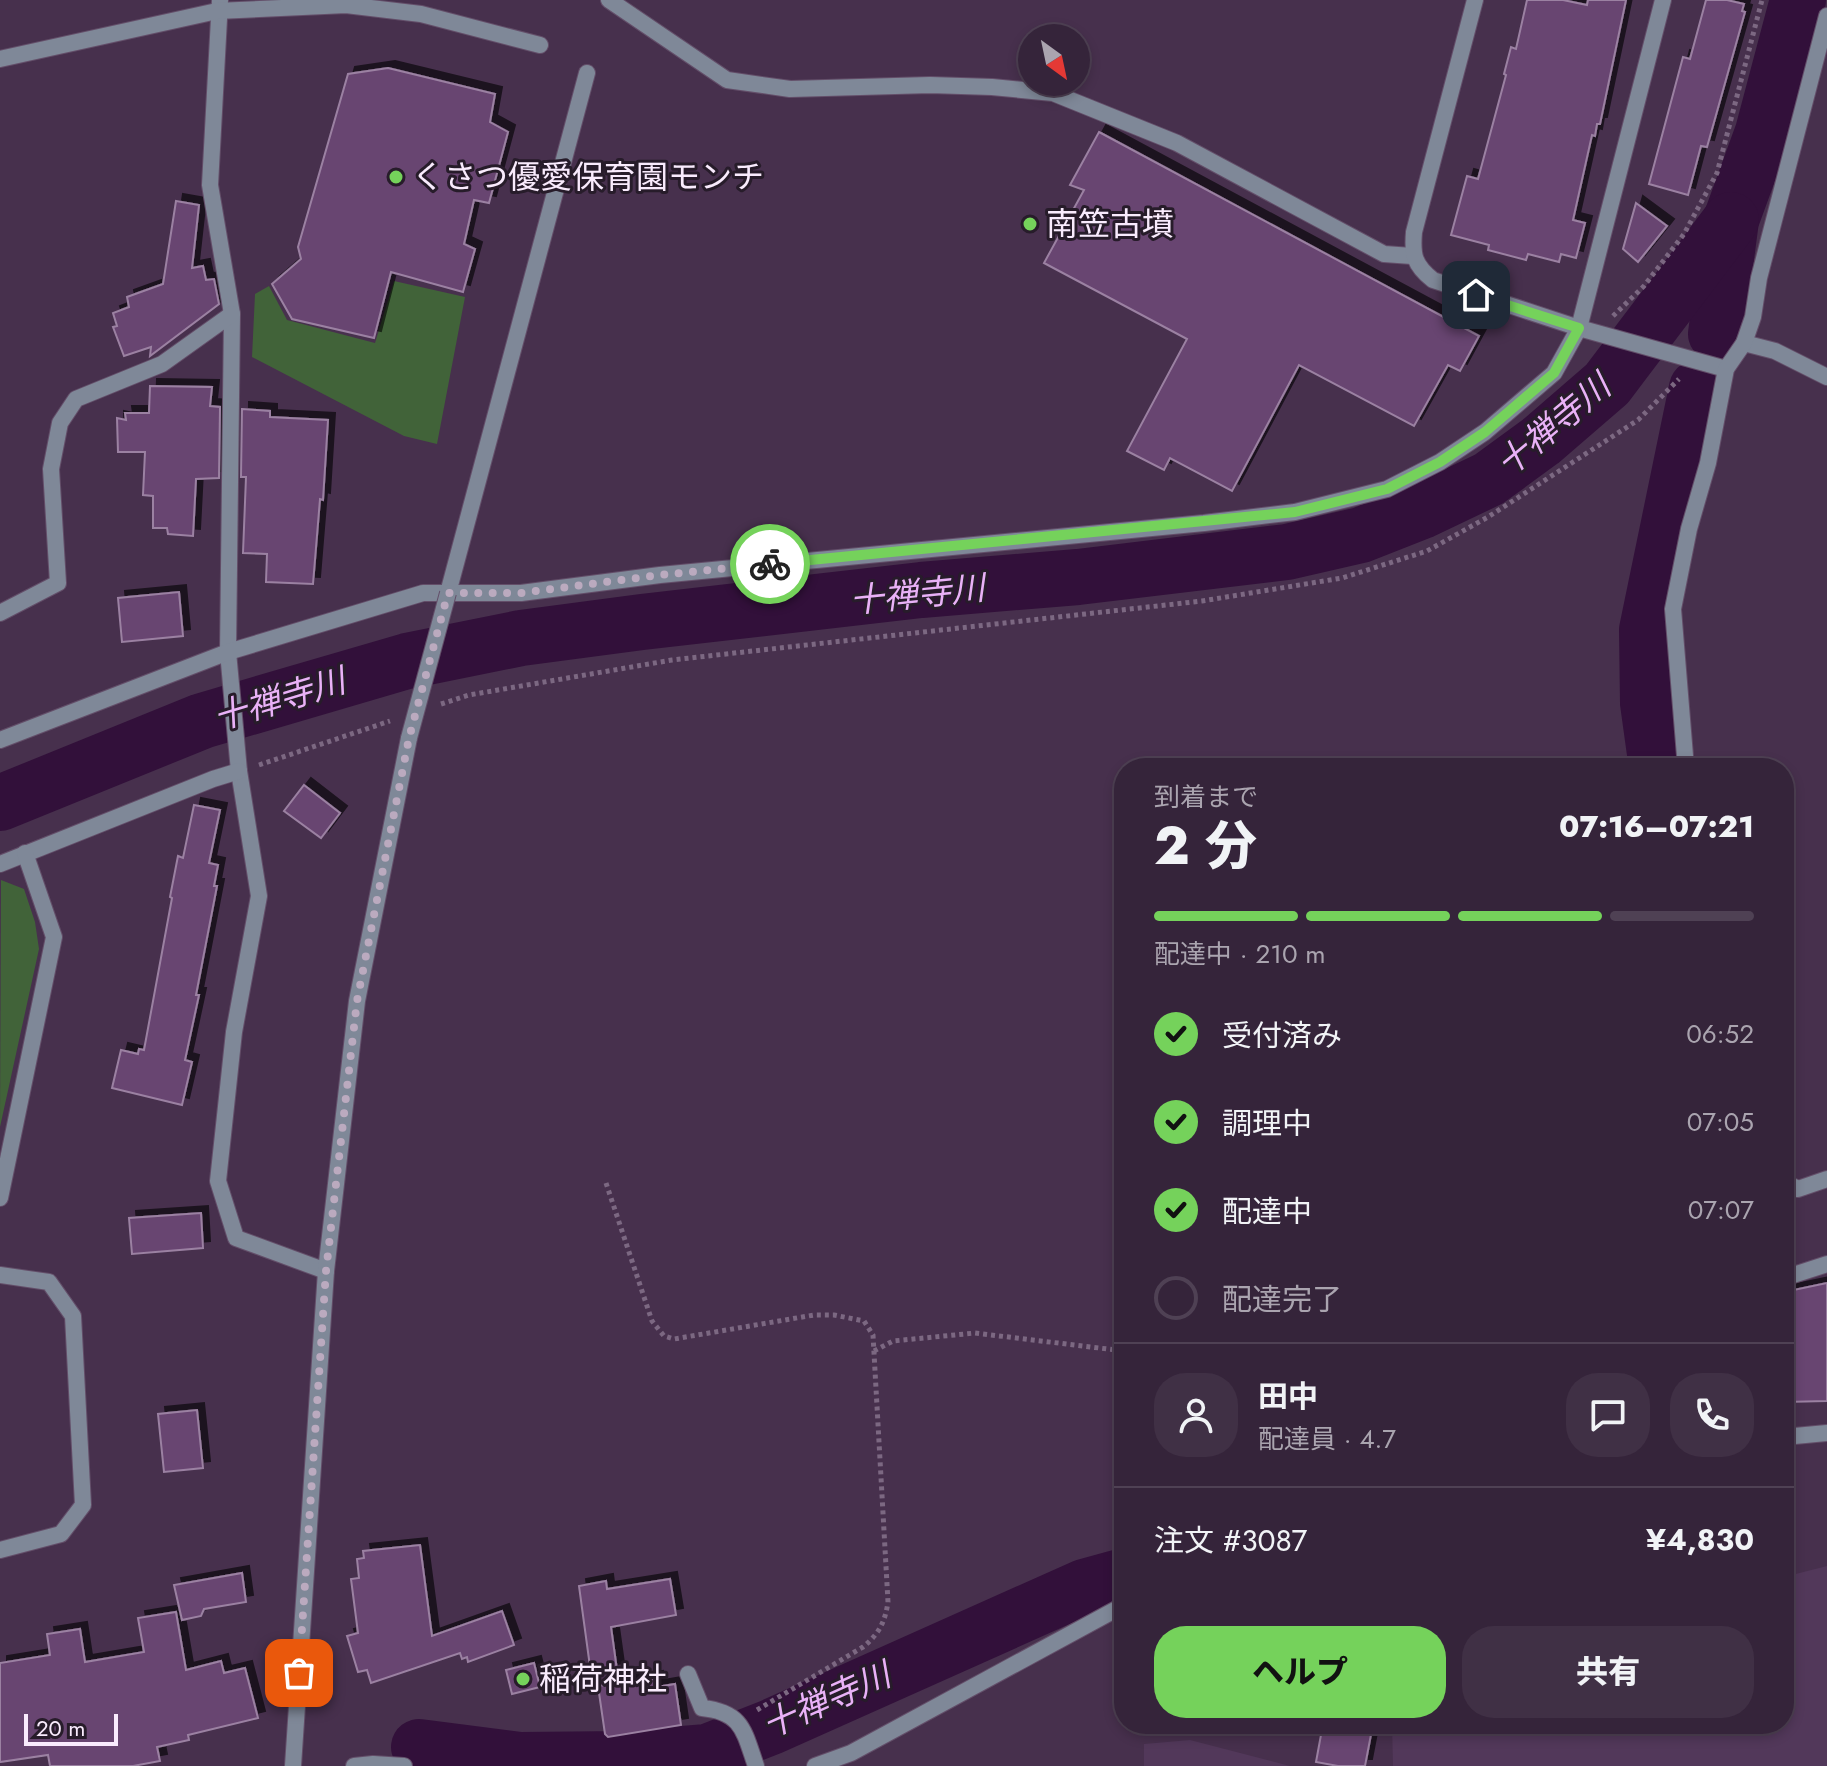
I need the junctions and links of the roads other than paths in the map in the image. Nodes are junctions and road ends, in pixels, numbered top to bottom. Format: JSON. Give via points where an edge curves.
{"nodes":[{"id":1,"x":609,"y":0,"type":"edge"},
{"id":2,"x":1475,"y":0,"type":"edge"},
{"id":3,"x":1663,"y":0,"type":"edge"},
{"id":4,"x":218,"y":6,"type":"edge"},
{"id":5,"x":422,"y":7,"type":"edge"},
{"id":6,"x":1827,"y":16,"type":"edge"},
{"id":7,"x":540,"y":45,"type":"dead end"},
{"id":8,"x":0,"y":59,"type":"edge"},
{"id":9,"x":587,"y":73,"type":"dead end"},
{"id":10,"x":1412,"y":256,"type":"junction"},
{"id":11,"x":232,"y":314,"type":"junction"},
{"id":12,"x":1587,"y":331,"type":"junction"},
{"id":13,"x":1744,"y":343,"type":"junction"},
{"id":14,"x":1726,"y":369,"type":"junction"},
{"id":15,"x":1827,"y":377,"type":"edge"},
{"id":16,"x":448,"y":593,"type":"junction"},
{"id":17,"x":0,"y":613,"type":"edge"},
{"id":18,"x":228,"y":652,"type":"junction"},
{"id":19,"x":0,"y":740,"type":"edge"},
{"id":20,"x":1685,"y":758,"type":"edge"},
{"id":21,"x":239,"y":771,"type":"junction"},
{"id":22,"x":25,"y":853,"type":"junction"},
{"id":23,"x":0,"y":864,"type":"edge"},
{"id":24,"x":1827,"y":1179,"type":"edge"},
{"id":25,"x":1794,"y":1187,"type":"edge"},
{"id":26,"x":0,"y":1198,"type":"edge"},
{"id":27,"x":1827,"y":1264,"type":"edge"},
{"id":28,"x":326,"y":1271,"type":"junction"},
{"id":29,"x":0,"y":1275,"type":"edge"},
{"id":30,"x":1794,"y":1275,"type":"edge"},
{"id":31,"x":1827,"y":1433,"type":"edge"},
{"id":32,"x":1794,"y":1436,"type":"edge"},
{"id":33,"x":0,"y":1550,"type":"edge"},
{"id":34,"x":1114,"y":1610,"type":"edge"},
{"id":35,"x":688,"y":1674,"type":"dead end"},
{"id":36,"x":293,"y":1766,"type":"edge"},
{"id":37,"x":354,"y":1766,"type":"edge"},
{"id":38,"x":404,"y":1766,"type":"edge"},
{"id":39,"x":756,"y":1766,"type":"edge"},
{"id":40,"x":815,"y":1766,"type":"edge"}],
"edges":[{"from":1,"to":10,"type":"street","via":[[727,80],[790,89],[930,85],[1053,93],[1177,143],[1384,254]]},
{"from":2,"to":10,"type":"street"},
{"from":3,"to":12,"type":"street"},
{"from":4,"to":5,"type":"street"},
{"from":4,"to":8,"type":"street"},
{"from":4,"to":11,"type":"street","via":[[210,185]]},
{"from":5,"to":7,"type":"street"},
{"from":6,"to":13,"type":"street"},
{"from":9,"to":16,"type":"street"},
{"from":10,"to":12,"type":"street","via":[[1433,280]]},
{"from":11,"to":17,"type":"street","via":[[162,364],[76,399],[60,423],[51,469],[58,583]]},
{"from":11,"to":18,"type":"street"},
{"from":12,"to":14,"type":"street"},
{"from":12,"to":16,"type":"street","via":[[1554,373],[1485,432],[1440,462],[1387,489],[1295,512],[521,593]]},
{"from":13,"to":14,"type":"street"},
{"from":13,"to":15,"type":"street","via":[[1775,351]]},
{"from":14,"to":20,"type":"street","via":[[1673,609]]},
{"from":16,"to":18,"type":"street","via":[[423,593]]},
{"from":16,"to":28,"type":"street","bridge":true,"via":[[409,738],[357,1001]]},
{"from":18,"to":19,"type":"street"},
{"from":18,"to":21,"type":"street"},
{"from":21,"to":22,"type":"street"},
{"from":21,"to":28,"type":"street","via":[[259,896],[234,1032],[218,1181],[236,1238]]},
{"from":22,"to":23,"type":"street"},
{"from":22,"to":26,"type":"street","via":[[54,937]]},
{"from":24,"to":25,"type":"street"},
{"from":27,"to":30,"type":"street"},
{"from":28,"to":36,"type":"street"},
{"from":29,"to":33,"type":"street","via":[[49,1282],[73,1316],[83,1505],[61,1534]]},
{"from":31,"to":32,"type":"street"},
{"from":34,"to":40,"type":"street","via":[[851,1753]]},
{"from":35,"to":39,"type":"street","via":[[702,1708],[721,1710],[742,1726]]},
{"from":37,"to":38,"type":"street"}]}
